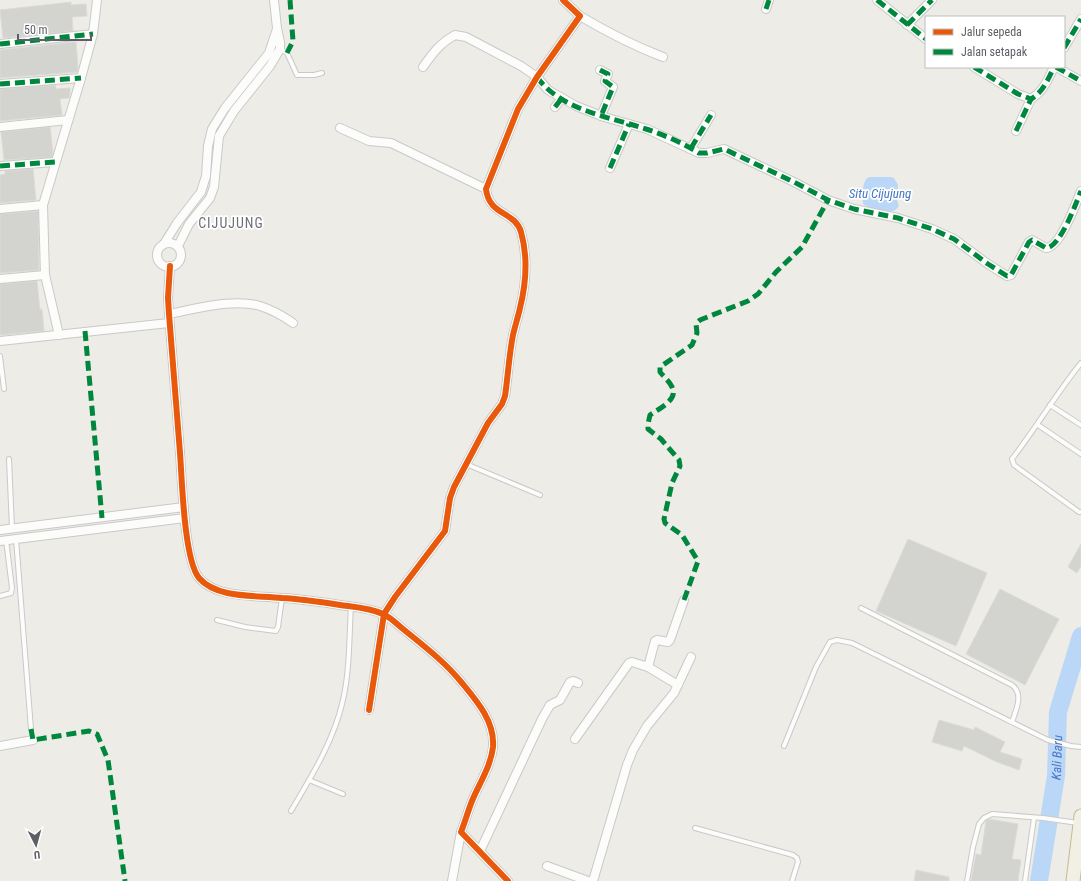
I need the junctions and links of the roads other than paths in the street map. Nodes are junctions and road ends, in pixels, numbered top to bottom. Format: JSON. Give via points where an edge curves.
{"nodes":[{"id":1,"x":97,"y":0,"type":"edge"},
{"id":2,"x":274,"y":0,"type":"edge"},
{"id":3,"x":563,"y":0,"type":"edge"},
{"id":4,"x":769,"y":0,"type":"edge"},
{"id":5,"x":877,"y":0,"type":"edge"},
{"id":6,"x":932,"y":0,"type":"edge"},
{"id":7,"x":766,"y":9,"type":"dead end"},
{"id":8,"x":580,"y":16,"type":"junction"},
{"id":9,"x":1081,"y":19,"type":"edge"},
{"id":10,"x":907,"y":25,"type":"junction"},
{"id":11,"x":277,"y":28,"type":"junction"},
{"id":12,"x":93,"y":34,"type":"junction"},
{"id":13,"x":925,"y":38,"type":"edge"},
{"id":14,"x":0,"y":44,"type":"edge"},
{"id":15,"x":1065,"y":46,"type":"edge"},
{"id":16,"x":280,"y":49,"type":"junction"},
{"id":17,"x":663,"y":57,"type":"dead end"},
{"id":18,"x":423,"y":67,"type":"dead end"},
{"id":19,"x":976,"y":68,"type":"edge"},
{"id":20,"x":1054,"y":68,"type":"edge"},
{"id":21,"x":1057,"y":68,"type":"edge"},
{"id":22,"x":600,"y":70,"type":"dead end"},
{"id":23,"x":322,"y":73,"type":"dead end"},
{"id":24,"x":537,"y":77,"type":"junction"},
{"id":25,"x":81,"y":78,"type":"junction"},
{"id":26,"x":1081,"y":80,"type":"edge"},
{"id":27,"x":0,"y":84,"type":"edge"},
{"id":28,"x":562,"y":98,"type":"junction"},
{"id":29,"x":1031,"y":99,"type":"junction"},
{"id":30,"x":555,"y":107,"type":"dead end"},
{"id":31,"x":711,"y":115,"type":"dead end"},
{"id":32,"x":601,"y":116,"type":"junction"},
{"id":33,"x":68,"y":120,"type":"junction"},
{"id":34,"x":628,"y":124,"type":"junction"},
{"id":35,"x":0,"y":127,"type":"edge"},
{"id":36,"x":340,"y":128,"type":"dead end"},
{"id":37,"x":1016,"y":131,"type":"dead end"},
{"id":38,"x":691,"y":148,"type":"junction"},
{"id":39,"x":56,"y":162,"type":"junction"},
{"id":40,"x":0,"y":166,"type":"edge"},
{"id":41,"x":610,"y":168,"type":"dead end"},
{"id":42,"x":486,"y":189,"type":"junction"},
{"id":43,"x":1081,"y":191,"type":"edge"},
{"id":44,"x":43,"y":205,"type":"junction"},
{"id":45,"x":0,"y":209,"type":"edge"},
{"id":46,"x":164,"y":244,"type":"junction"},
{"id":47,"x":178,"y":246,"type":"junction"},
{"id":48,"x":170,"y":266,"type":"junction"},
{"id":49,"x":45,"y":275,"type":"junction"},
{"id":50,"x":0,"y":279,"type":"edge"},
{"id":51,"x":169,"y":314,"type":"junction"},
{"id":52,"x":169,"y":323,"type":"junction"},
{"id":53,"x":293,"y":323,"type":"dead end"},
{"id":54,"x":59,"y":335,"type":"junction"},
{"id":55,"x":0,"y":342,"type":"edge"},
{"id":56,"x":0,"y":356,"type":"edge"},
{"id":57,"x":1081,"y":363,"type":"edge"},
{"id":58,"x":4,"y":389,"type":"dead end"},
{"id":59,"x":1050,"y":405,"type":"junction"},
{"id":60,"x":1038,"y":425,"type":"junction"},
{"id":61,"x":1081,"y":425,"type":"edge"},
{"id":62,"x":1081,"y":454,"type":"edge"},
{"id":63,"x":9,"y":459,"type":"dead end"},
{"id":64,"x":466,"y":464,"type":"junction"},
{"id":65,"x":540,"y":494,"type":"dead end"},
{"id":66,"x":184,"y":507,"type":"junction"},
{"id":67,"x":1081,"y":512,"type":"edge"},
{"id":68,"x":185,"y":518,"type":"junction"},
{"id":69,"x":12,"y":528,"type":"junction"},
{"id":70,"x":0,"y":530,"type":"edge"},
{"id":71,"x":16,"y":538,"type":"junction"},
{"id":72,"x":3,"y":540,"type":"edge"},
{"id":73,"x":0,"y":596,"type":"edge"},
{"id":74,"x":282,"y":598,"type":"junction"},
{"id":75,"x":684,"y":600,"type":"dead end"},
{"id":76,"x":351,"y":606,"type":"junction"},
{"id":77,"x":861,"y":608,"type":"dead end"},
{"id":78,"x":384,"y":614,"type":"junction"},
{"id":79,"x":216,"y":620,"type":"dead end"},
{"id":80,"x":691,"y":658,"type":"dead end"},
{"id":81,"x":648,"y":667,"type":"junction"},
{"id":82,"x":578,"y":683,"type":"dead end"},
{"id":83,"x":678,"y":685,"type":"junction"},
{"id":84,"x":369,"y":710,"type":"dead end"},
{"id":85,"x":1012,"y":722,"type":"junction"},
{"id":86,"x":31,"y":729,"type":"dead end"},
{"id":87,"x":575,"y":739,"type":"dead end"},
{"id":88,"x":33,"y":740,"type":"dead end"},
{"id":89,"x":0,"y":746,"type":"edge"},
{"id":90,"x":784,"y":746,"type":"dead end"},
{"id":91,"x":1081,"y":747,"type":"edge"},
{"id":92,"x":309,"y":780,"type":"junction"},
{"id":93,"x":344,"y":794,"type":"dead end"},
{"id":94,"x":291,"y":811,"type":"dead end"},
{"id":95,"x":1034,"y":818,"type":"junction"},
{"id":96,"x":1081,"y":819,"type":"edge"},
{"id":97,"x":695,"y":828,"type":"dead end"},
{"id":98,"x":463,"y":834,"type":"junction"},
{"id":99,"x":478,"y":849,"type":"junction"},
{"id":100,"x":546,"y":866,"type":"dead end"},
{"id":101,"x":452,"y":881,"type":"edge"},
{"id":102,"x":508,"y":881,"type":"edge"},
{"id":103,"x":588,"y":881,"type":"edge"},
{"id":104,"x":593,"y":881,"type":"edge"},
{"id":105,"x":792,"y":881,"type":"edge"},
{"id":106,"x":967,"y":881,"type":"edge"},
{"id":107,"x":1025,"y":881,"type":"edge"},
{"id":108,"x":1073,"y":881,"type":"edge"}],
"edges":[{"from":1,"to":12,"type":"street"},
{"from":2,"to":11,"type":"street"},
{"from":3,"to":8,"type":"street"},
{"from":4,"to":7,"type":"street"},
{"from":5,"to":10,"type":"street"},
{"from":6,"to":10,"type":"street"},
{"from":8,"to":17,"type":"street","via":[[625,41]]},
{"from":8,"to":24,"type":"street"},
{"from":9,"to":15,"type":"street"},
{"from":10,"to":13,"type":"street"},
{"from":11,"to":16,"type":"street"},
{"from":11,"to":46,"type":"street","via":[[269,53],[225,108],[212,129],[203,188]]},
{"from":12,"to":14,"type":"street"},
{"from":12,"to":25,"type":"street"},
{"from":16,"to":23,"type":"lane","via":[[287,53],[297,75]]},
{"from":16,"to":47,"type":"street","via":[[270,66],[234,110],[221,132],[214,187],[210,198],[189,224]]},
{"from":18,"to":24,"type":"street","via":[[435,50],[455,35],[521,66]]},
{"from":19,"to":29,"type":"street"},
{"from":20,"to":29,"type":"street","via":[[1044,88]]},
{"from":21,"to":26,"type":"street"},
{"from":22,"to":32,"type":"street","via":[[608,74],[605,82],[613,87]]},
{"from":24,"to":28,"type":"street","via":[[548,90]]},
{"from":24,"to":42,"type":"street","via":[[518,109]]},
{"from":25,"to":27,"type":"street"},
{"from":25,"to":33,"type":"street"},
{"from":28,"to":30,"type":"street"},
{"from":28,"to":32,"type":"street"},
{"from":29,"to":37,"type":"street"},
{"from":31,"to":38,"type":"street"},
{"from":32,"to":34,"type":"street"},
{"from":33,"to":35,"type":"street"},
{"from":33,"to":39,"type":"street"},
{"from":34,"to":38,"type":"street","via":[[647,129]]},
{"from":34,"to":41,"type":"street"},
{"from":36,"to":42,"type":"street","via":[[369,141],[391,143]]},
{"from":38,"to":43,"type":"street","via":[[699,153],[724,149],[828,200],[932,229],[954,239],[1007,276],[1011,275],[1032,240],[1046,248],[1053,246]]},
{"from":39,"to":40,"type":"street"},
{"from":39,"to":44,"type":"street"},
{"from":42,"to":64,"type":"street","via":[[489,203],[520,230],[526,256],[521,308],[513,333],[505,396]]},
{"from":44,"to":45,"type":"street"},
{"from":44,"to":49,"type":"street"},
{"from":46,"to":47,"type":"street"},
{"from":46,"to":48,"type":"street","via":[[160,247],[158,257],[164,265]]},
{"from":47,"to":48,"type":"street","via":[[181,256],[175,265]]},
{"from":48,"to":51,"type":"street"},
{"from":49,"to":50,"type":"street"},
{"from":49,"to":54,"type":"street"},
{"from":51,"to":52,"type":"street"},
{"from":51,"to":53,"type":"street","via":[[244,303],[276,312]]},
{"from":52,"to":54,"type":"street"},
{"from":52,"to":66,"type":"street"},
{"from":54,"to":55,"type":"street"},
{"from":56,"to":58,"type":"lane"},
{"from":57,"to":59,"type":"lane"},
{"from":59,"to":60,"type":"lane"},
{"from":59,"to":61,"type":"lane"},
{"from":60,"to":62,"type":"lane"},
{"from":60,"to":67,"type":"lane","via":[[1012,462]]},
{"from":63,"to":69,"type":"lane"},
{"from":64,"to":65,"type":"lane"},
{"from":64,"to":78,"type":"street","via":[[450,498],[445,531]]},
{"from":66,"to":68,"type":"street"},
{"from":66,"to":69,"type":"street"},
{"from":68,"to":71,"type":"street"},
{"from":68,"to":74,"type":"street","via":[[191,558],[200,579],[207,585],[242,595]]},
{"from":69,"to":70,"type":"street"},
{"from":71,"to":72,"type":"street"},
{"from":71,"to":86,"type":"lane"},
{"from":72,"to":73,"type":"lane","via":[[12,588],[11,593]]},
{"from":74,"to":76,"type":"street"},
{"from":74,"to":79,"type":"lane","via":[[276,631]]},
{"from":75,"to":81,"type":"street","via":[[670,640],[655,641]]},
{"from":76,"to":78,"type":"street"},
{"from":76,"to":92,"type":"lane","via":[[342,703],[332,735]]},
{"from":77,"to":85,"type":"lane","via":[[1016,688],[1019,696]]},
{"from":78,"to":84,"type":"street"},
{"from":78,"to":98,"type":"street","via":[[444,662],[476,700],[489,722],[493,747],[490,760],[471,803]]},
{"from":80,"to":83,"type":"street"},
{"from":81,"to":83,"type":"street"},
{"from":81,"to":87,"type":"street","via":[[635,662],[629,664]]},
{"from":82,"to":99,"type":"street","via":[[570,682],[560,700],[550,705]]},
{"from":83,"to":104,"type":"street","via":[[647,726],[633,750]]},
{"from":85,"to":90,"type":"lane","via":[[852,643],[834,641],[828,645],[816,667]]},
{"from":85,"to":91,"type":"lane","via":[[1048,740]]},
{"from":88,"to":89,"type":"street"},
{"from":92,"to":93,"type":"lane"},
{"from":92,"to":94,"type":"lane"},
{"from":95,"to":96,"type":"lane","via":[[1065,822]]},
{"from":95,"to":106,"type":"lane","via":[[992,814],[984,818],[979,824]]},
{"from":95,"to":107,"type":"lane"},
{"from":96,"to":108,"type":"highway"},
{"from":97,"to":105,"type":"lane","via":[[793,855],[798,862]]},
{"from":98,"to":99,"type":"street"},
{"from":98,"to":101,"type":"street"},
{"from":99,"to":102,"type":"street"},
{"from":100,"to":103,"type":"street"}]}
